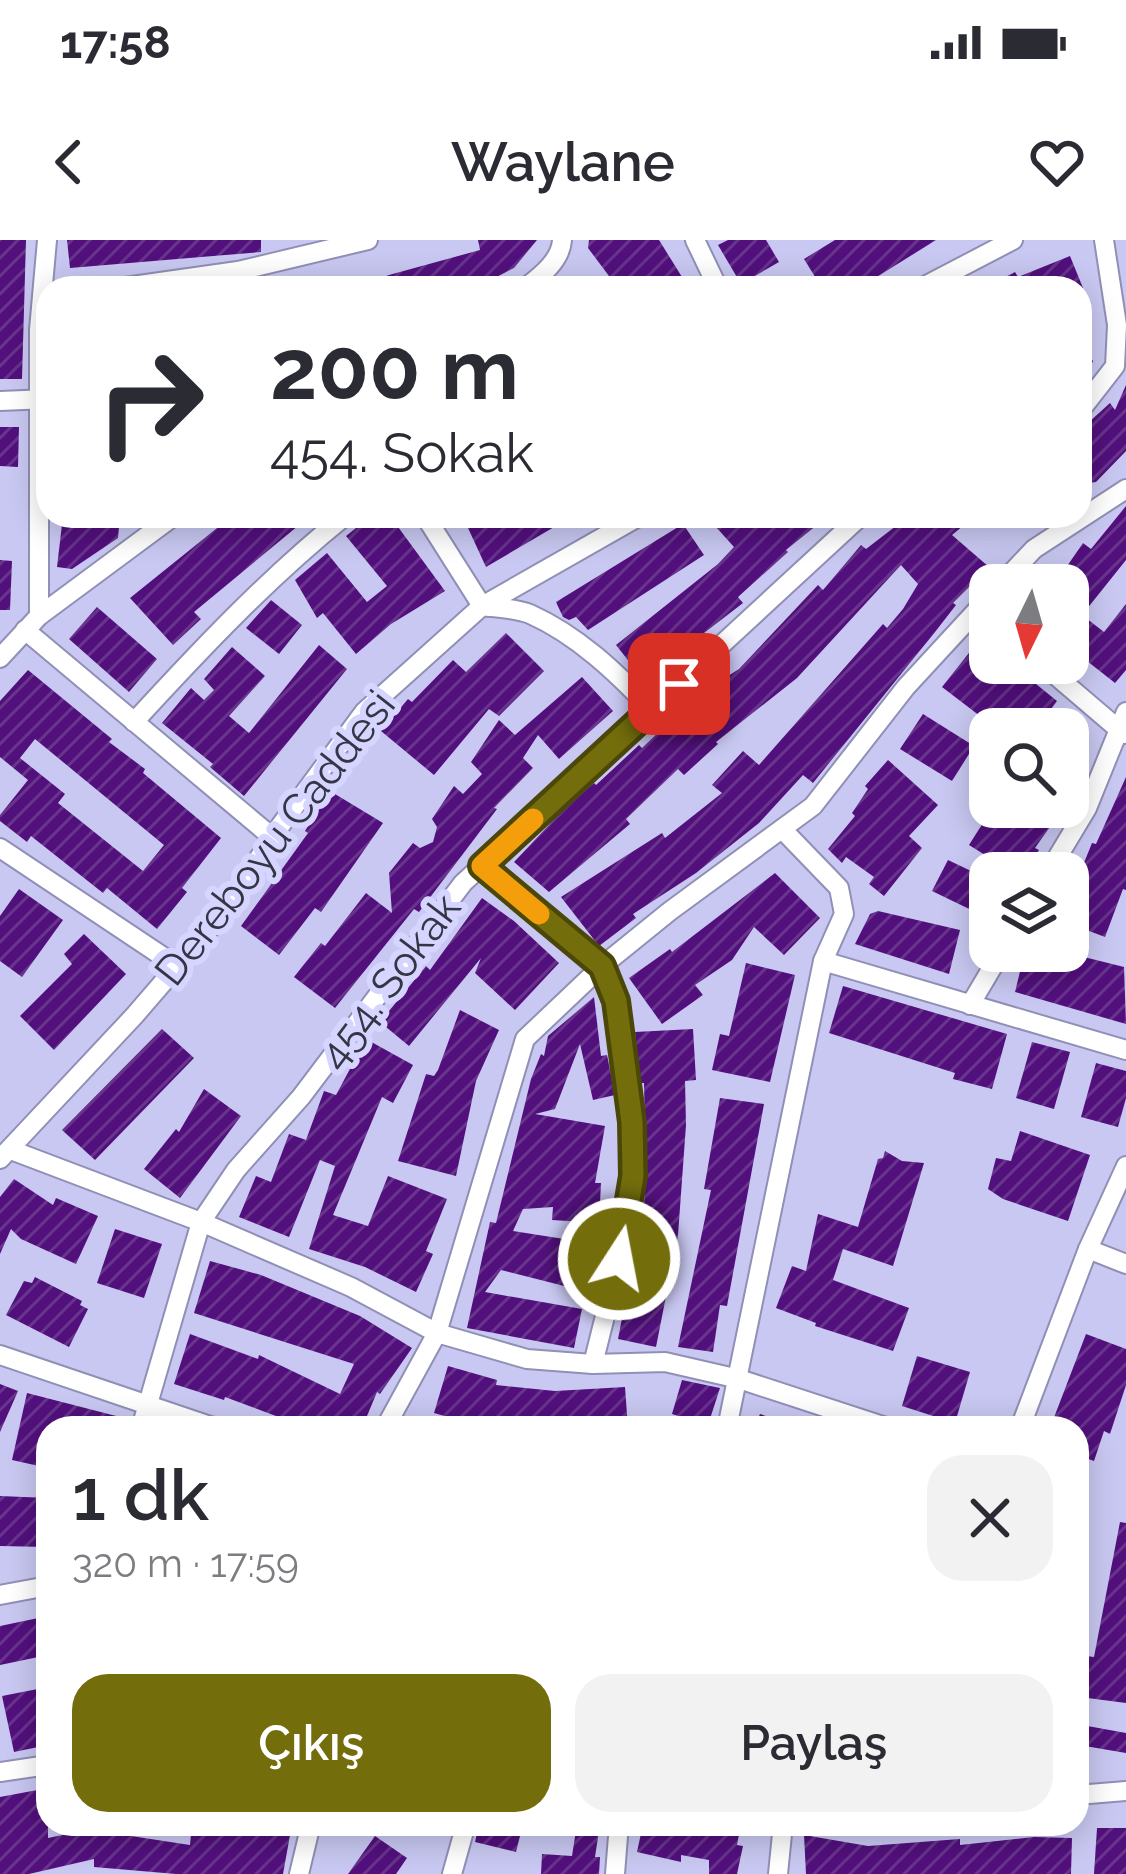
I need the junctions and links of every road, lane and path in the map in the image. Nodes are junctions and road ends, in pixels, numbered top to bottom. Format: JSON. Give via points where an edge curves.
{"nodes":[{"id":1,"x":47,"y":240,"type":"edge"},
{"id":2,"x":368,"y":240,"type":"edge"},
{"id":3,"x":695,"y":240,"type":"edge"},
{"id":4,"x":1013,"y":240,"type":"edge"},
{"id":5,"x":1104,"y":240,"type":"edge"},
{"id":6,"x":562,"y":245,"type":"edge"},
{"id":7,"x":46,"y":276,"type":"edge"},
{"id":8,"x":203,"y":276,"type":"edge"},
{"id":9,"x":541,"y":276,"type":"edge"},
{"id":10,"x":712,"y":276,"type":"edge"},
{"id":11,"x":944,"y":276,"type":"edge"},
{"id":12,"x":1092,"y":396,"type":"edge"},
{"id":13,"x":36,"y":399,"type":"edge"},
{"id":14,"x":0,"y":400,"type":"edge"},
{"id":15,"x":1126,"y":489,"type":"edge"},
{"id":16,"x":1092,"y":506,"type":"edge"},
{"id":17,"x":37,"y":528,"type":"edge"},
{"id":18,"x":158,"y":528,"type":"edge"},
{"id":19,"x":331,"y":528,"type":"edge"},
{"id":20,"x":433,"y":528,"type":"edge"},
{"id":21,"x":619,"y":528,"type":"edge"},
{"id":22,"x":848,"y":528,"type":"edge"},
{"id":23,"x":1061,"y":528,"type":"edge"},
{"id":24,"x":1020,"y":564,"type":"edge"},
{"id":25,"x":482,"y":606,"type":"junction"},
{"id":26,"x":32,"y":623,"type":"junction"},
{"id":27,"x":969,"y":625,"type":"edge"},
{"id":28,"x":0,"y":658,"type":"edge"},
{"id":29,"x":1068,"y":684,"type":"edge"},
{"id":30,"x":651,"y":709,"type":"junction"},
{"id":31,"x":134,"y":722,"type":"junction"},
{"id":32,"x":1123,"y":726,"type":"edge"},
{"id":33,"x":782,"y":829,"type":"junction"},
{"id":34,"x":272,"y":837,"type":"junction"},
{"id":35,"x":1061,"y":852,"type":"edge"},
{"id":36,"x":2,"y":856,"type":"edge"},
{"id":37,"x":482,"y":866,"type":"junction"},
{"id":38,"x":823,"y":962,"type":"junction"},
{"id":39,"x":177,"y":965,"type":"junction"},
{"id":40,"x":602,"y":966,"type":"junction"},
{"id":41,"x":990,"y":972,"type":"edge"},
{"id":42,"x":970,"y":1005,"type":"junction"},
{"id":43,"x":1126,"y":1050,"type":"edge"},
{"id":44,"x":6,"y":1154,"type":"edge"},
{"id":45,"x":1126,"y":1166,"type":"edge"},
{"id":46,"x":201,"y":1222,"type":"junction"},
{"id":47,"x":1088,"y":1249,"type":"junction"},
{"id":48,"x":1126,"y":1264,"type":"edge"},
{"id":49,"x":437,"y":1333,"type":"junction"},
{"id":50,"x":0,"y":1355,"type":"edge"},
{"id":51,"x":593,"y":1364,"type":"junction"},
{"id":52,"x":739,"y":1378,"type":"junction"},
{"id":53,"x":145,"y":1404,"type":"junction"},
{"id":54,"x":143,"y":1416,"type":"edge"},
{"id":55,"x":180,"y":1416,"type":"edge"},
{"id":56,"x":392,"y":1416,"type":"edge"},
{"id":57,"x":730,"y":1416,"type":"edge"},
{"id":58,"x":853,"y":1416,"type":"edge"},
{"id":59,"x":1025,"y":1416,"type":"edge"},
{"id":60,"x":36,"y":1588,"type":"edge"},
{"id":61,"x":0,"y":1595,"type":"edge"},
{"id":62,"x":36,"y":1767,"type":"edge"},
{"id":63,"x":0,"y":1772,"type":"edge"},
{"id":64,"x":1126,"y":1791,"type":"edge"},
{"id":65,"x":1089,"y":1794,"type":"edge"},
{"id":66,"x":307,"y":1836,"type":"edge"},
{"id":67,"x":463,"y":1836,"type":"edge"},
{"id":68,"x":619,"y":1836,"type":"edge"},
{"id":69,"x":782,"y":1836,"type":"edge"},
{"id":70,"x":299,"y":1874,"type":"edge"},
{"id":71,"x":452,"y":1874,"type":"edge"},
{"id":72,"x":615,"y":1874,"type":"edge"},
{"id":73,"x":778,"y":1874,"type":"edge"}],
"edges":[{"from":1,"to":7,"type":"street"},
{"from":2,"to":8,"type":"street"},
{"from":3,"to":10,"type":"street"},
{"from":4,"to":11,"type":"street"},
{"from":5,"to":12,"type":"street","via":[[1115,366]]},
{"from":6,"to":9,"type":"street"},
{"from":13,"to":14,"type":"street"},
{"from":15,"to":16,"type":"street"},
{"from":17,"to":26,"type":"street"},
{"from":18,"to":26,"type":"street"},
{"from":19,"to":31,"type":"street","via":[[216,632]]},
{"from":20,"to":25,"type":"street"},
{"from":21,"to":25,"type":"street","name":"Dereboyu Caddesi"},
{"from":22,"to":30,"type":"street","name":"454. Sokak"},
{"from":23,"to":24,"type":"street"},
{"from":25,"to":30,"type":"street","via":[[526,611],[613,670]]},
{"from":25,"to":34,"type":"street","name":"Dereboyu Caddesi","via":[[364,712]]},
{"from":26,"to":28,"type":"street"},
{"from":26,"to":31,"type":"street"},
{"from":27,"to":33,"type":"street","via":[[906,687],[814,806]]},
{"from":29,"to":32,"type":"street"},
{"from":30,"to":37,"type":"street","name":"454. Sokak"},
{"from":31,"to":34,"type":"street"},
{"from":32,"to":35,"type":"street"},
{"from":33,"to":38,"type":"street","via":[[839,888],[844,914]]},
{"from":33,"to":40,"type":"street"},
{"from":34,"to":39,"type":"street","name":"Dereboyu Caddesi","via":[[229,906]]},
{"from":36,"to":39,"type":"street"},
{"from":37,"to":40,"type":"street"},
{"from":37,"to":46,"type":"street","name":"454. Sokak"},
{"from":38,"to":42,"type":"street"},
{"from":38,"to":52,"type":"street"},
{"from":39,"to":44,"type":"street","name":"Dereboyu Caddesi"},
{"from":40,"to":49,"type":"street","via":[[525,1039]]},
{"from":40,"to":51,"type":"street","via":[[616,1001],[633,1176]]},
{"from":41,"to":42,"type":"street"},
{"from":42,"to":43,"type":"street"},
{"from":44,"to":46,"type":"street"},
{"from":45,"to":47,"type":"street"},
{"from":46,"to":49,"type":"street"},
{"from":46,"to":53,"type":"street","name":"454. Sokak"},
{"from":47,"to":48,"type":"street"},
{"from":47,"to":59,"type":"street"},
{"from":49,"to":51,"type":"street","via":[[527,1359]]},
{"from":49,"to":56,"type":"street"},
{"from":50,"to":53,"type":"street"},
{"from":51,"to":52,"type":"street","via":[[665,1363]]},
{"from":52,"to":57,"type":"street"},
{"from":52,"to":58,"type":"street"},
{"from":53,"to":54,"type":"street","name":"454. Sokak"},
{"from":53,"to":55,"type":"street"},
{"from":60,"to":61,"type":"street"},
{"from":62,"to":63,"type":"street"},
{"from":64,"to":65,"type":"street"},
{"from":66,"to":70,"type":"street"},
{"from":67,"to":71,"type":"street"},
{"from":68,"to":72,"type":"street"},
{"from":69,"to":73,"type":"street"}]}
